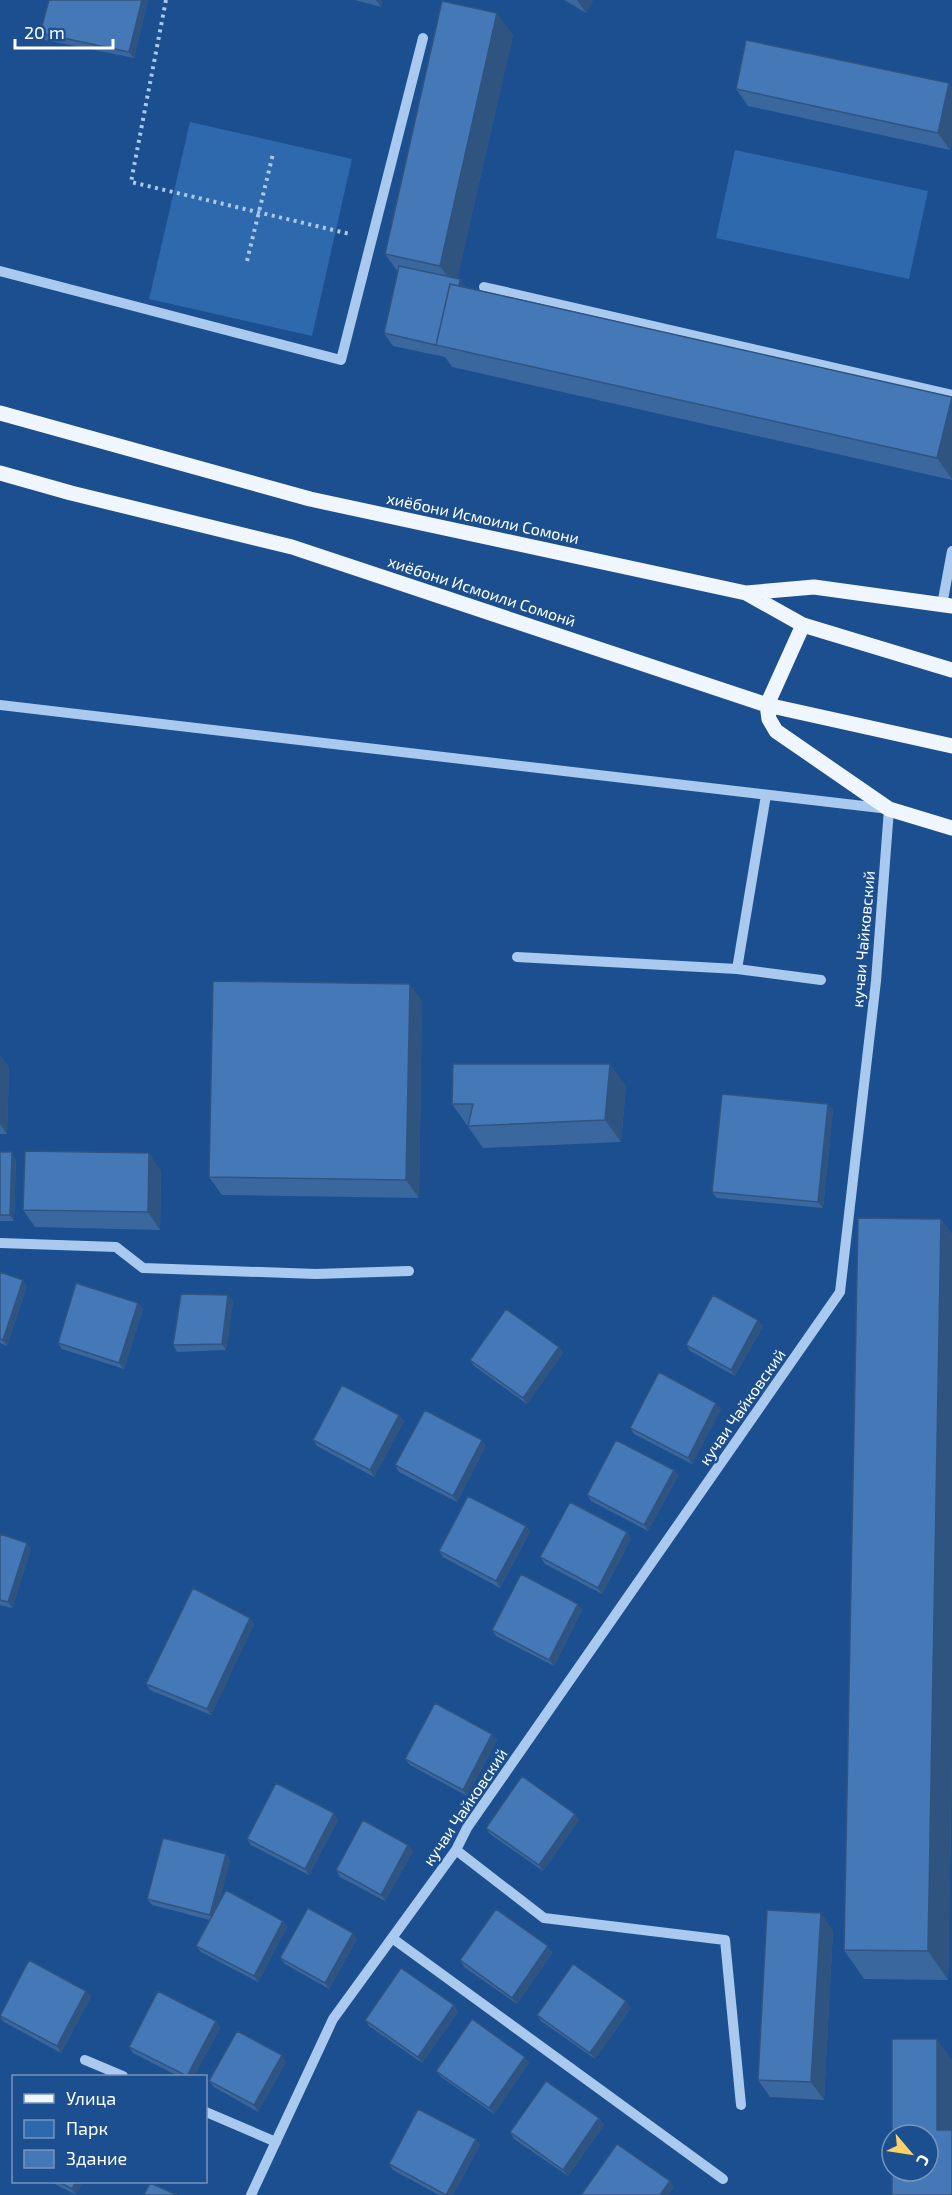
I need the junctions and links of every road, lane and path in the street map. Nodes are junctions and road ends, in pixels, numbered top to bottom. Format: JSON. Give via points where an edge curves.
{"nodes":[{"id":1,"x":166,"y":0,"type":"edge"},
{"id":2,"x":423,"y":38,"type":"dead end"},
{"id":3,"x":273,"y":154,"type":"dead end"},
{"id":4,"x":259,"y":213,"type":"junction"},
{"id":5,"x":372,"y":239,"type":"junction"},
{"id":6,"x":247,"y":261,"type":"dead end"},
{"id":7,"x":0,"y":271,"type":"edge"},
{"id":8,"x":484,"y":287,"type":"dead end"},
{"id":9,"x":952,"y":394,"type":"edge"},
{"id":10,"x":0,"y":413,"type":"edge"},
{"id":11,"x":0,"y":473,"type":"edge"},
{"id":12,"x":952,"y":551,"type":"edge"},
{"id":13,"x":746,"y":593,"type":"junction"},
{"id":14,"x":947,"y":606,"type":"edge"},
{"id":15,"x":803,"y":625,"type":"junction"},
{"id":16,"x":952,"y":670,"type":"edge"},
{"id":17,"x":0,"y":705,"type":"edge"},
{"id":18,"x":767,"y":705,"type":"junction"},
{"id":19,"x":952,"y":746,"type":"edge"},
{"id":20,"x":766,"y":795,"type":"junction"},
{"id":21,"x":889,"y":809,"type":"junction"},
{"id":22,"x":952,"y":828,"type":"edge"},
{"id":23,"x":517,"y":957,"type":"dead end"},
{"id":24,"x":737,"y":969,"type":"junction"},
{"id":25,"x":821,"y":980,"type":"dead end"},
{"id":26,"x":0,"y":1243,"type":"edge"},
{"id":27,"x":409,"y":1271,"type":"dead end"},
{"id":28,"x":456,"y":1850,"type":"junction"},
{"id":29,"x":392,"y":1938,"type":"junction"},
{"id":30,"x":85,"y":2060,"type":"dead end"},
{"id":31,"x":121,"y":2075,"type":"edge"},
{"id":32,"x":741,"y":2105,"type":"dead end"},
{"id":33,"x":207,"y":2112,"type":"edge"},
{"id":34,"x":276,"y":2142,"type":"junction"},
{"id":35,"x":723,"y":2179,"type":"dead end"},
{"id":36,"x":251,"y":2195,"type":"edge"}],
"edges":[{"from":1,"to":4,"type":"path","via":[[131,182]]},
{"from":2,"to":5,"type":"street"},
{"from":3,"to":4,"type":"path"},
{"from":4,"to":5,"type":"path"},
{"from":4,"to":6,"type":"path"},
{"from":5,"to":7,"type":"street","via":[[341,360]]},
{"from":8,"to":9,"type":"street"},
{"from":10,"to":13,"type":"main road","name":"хиёбони Исмоили Сомони","via":[[310,499]]},
{"from":11,"to":18,"type":"main road","name":"хиёбони Исмоили Сомонӣ","via":[[292,547]]},
{"from":12,"to":14,"type":"street"},
{"from":13,"to":14,"type":"main road","via":[[814,587]]},
{"from":13,"to":15,"type":"main road","name":"хиёбони Исмоили Сомони"},
{"from":15,"to":16,"type":"main road","name":"хиёбони Исмоили Сомони"},
{"from":15,"to":18,"type":"main road"},
{"from":17,"to":20,"type":"street"},
{"from":18,"to":19,"type":"main road","name":"хиёбони Исмоили Сомонӣ"},
{"from":18,"to":21,"type":"main road","via":[[768,719],[776,731]]},
{"from":20,"to":21,"type":"street"},
{"from":20,"to":24,"type":"street"},
{"from":21,"to":22,"type":"main road"},
{"from":21,"to":28,"type":"street","name":"кучаи Чайковский","via":[[876,981],[840,1292],[474,1818]]},
{"from":23,"to":24,"type":"street"},
{"from":24,"to":25,"type":"street"},
{"from":26,"to":27,"type":"street","via":[[116,1247],[143,1268],[316,1274]]},
{"from":28,"to":29,"type":"street","name":"кучаи Чайковский"},
{"from":28,"to":32,"type":"street","via":[[544,1918],[725,1940]]},
{"from":29,"to":34,"type":"street","name":"кучаи Чайковский","via":[[333,2019]]},
{"from":29,"to":35,"type":"street"},
{"from":30,"to":31,"type":"street"},
{"from":33,"to":34,"type":"street"},
{"from":34,"to":36,"type":"street","name":"кучаи Чайковский"}]}
